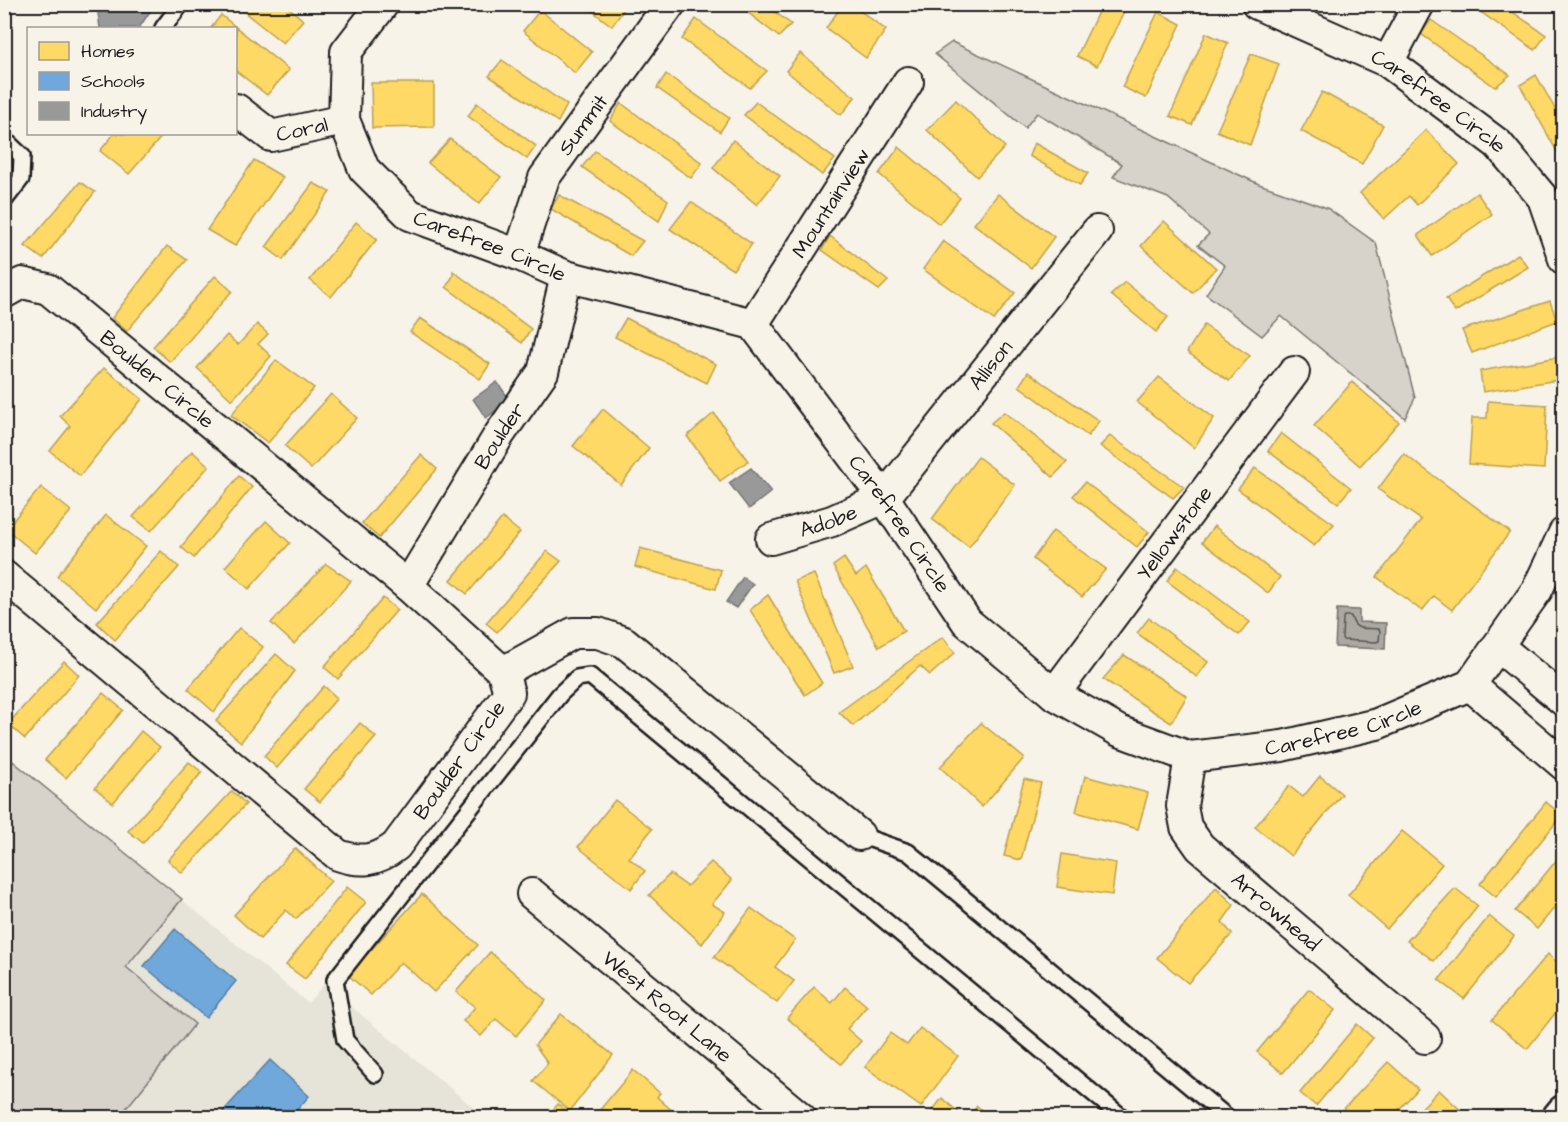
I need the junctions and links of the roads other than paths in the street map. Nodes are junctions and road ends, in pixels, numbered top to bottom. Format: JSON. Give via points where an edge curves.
{"nodes":[{"id":1,"x":181,"y":4,"type":"edge"},
{"id":2,"x":383,"y":4,"type":"edge"},
{"id":3,"x":670,"y":4,"type":"edge"},
{"id":4,"x":1257,"y":4,"type":"edge"},
{"id":5,"x":1419,"y":4,"type":"edge"},
{"id":6,"x":164,"y":27,"type":"edge"},
{"id":7,"x":1388,"y":62,"type":"junction"},
{"id":8,"x":909,"y":82,"type":"dead end"},
{"id":9,"x":237,"y":110,"type":"edge"},
{"id":10,"x":344,"y":120,"type":"junction"},
{"id":11,"x":4,"y":140,"type":"edge"},
{"id":12,"x":1553,"y":192,"type":"edge"},
{"id":13,"x":4,"y":201,"type":"edge"},
{"id":14,"x":1097,"y":231,"type":"dead end"},
{"id":15,"x":519,"y":255,"type":"junction"},
{"id":16,"x":1563,"y":259,"type":"edge"},
{"id":17,"x":566,"y":276,"type":"junction"},
{"id":18,"x":4,"y":293,"type":"edge"},
{"id":19,"x":753,"y":324,"type":"junction"},
{"id":20,"x":1294,"y":372,"type":"dead end"},
{"id":21,"x":884,"y":498,"type":"junction"},
{"id":22,"x":1563,"y":533,"type":"edge"},
{"id":23,"x":771,"y":539,"type":"dead end"},
{"id":24,"x":4,"y":576,"type":"edge"},
{"id":25,"x":408,"y":586,"type":"junction"},
{"id":26,"x":1498,"y":646,"type":"junction"},
{"id":27,"x":502,"y":672,"type":"junction"},
{"id":28,"x":1470,"y":685,"type":"junction"},
{"id":29,"x":1054,"y":694,"type":"junction"},
{"id":30,"x":1563,"y":701,"type":"edge"},
{"id":31,"x":1190,"y":757,"type":"junction"},
{"id":32,"x":1563,"y":765,"type":"edge"},
{"id":33,"x":859,"y":835,"type":"joint"},
{"id":34,"x":532,"y":894,"type":"dead end"},
{"id":35,"x":1425,"y":1038,"type":"dead end"},
{"id":36,"x":375,"y":1074,"type":"dead end"},
{"id":37,"x":1563,"y":1112,"type":"edge"},
{"id":38,"x":801,"y":1118,"type":"edge"},
{"id":39,"x":1123,"y":1118,"type":"edge"},
{"id":40,"x":1228,"y":1118,"type":"edge"},
{"id":41,"x":1559,"y":1118,"type":"edge"}],
"edges":[{"from":1,"to":6,"type":"lane"},
{"from":2,"to":10,"type":"street","name":"Carefree Circle","via":[[346,52]]},
{"from":3,"to":15,"type":"street","name":"Summit","via":[[544,178]]},
{"from":4,"to":7,"type":"street","name":"Carefree Circle"},
{"from":5,"to":7,"type":"street"},
{"from":7,"to":12,"type":"street","name":"Carefree Circle","via":[[1498,144]]},
{"from":8,"to":19,"type":"street","name":"Mountainview"},
{"from":9,"to":10,"type":"street","name":"Coral","via":[[271,136]]},
{"from":10,"to":15,"type":"street","name":"Carefree Circle","via":[[364,170],[410,214]]},
{"from":11,"to":13,"type":"lane","via":[[22,156],[21,179]]},
{"from":12,"to":16,"type":"street","name":"Carefree Circle"},
{"from":14,"to":21,"type":"street","name":"Allison"},
{"from":15,"to":17,"type":"street","name":"Carefree Circle"},
{"from":17,"to":19,"type":"street","name":"Carefree Circle"},
{"from":17,"to":25,"type":"street","name":"Boulder","via":[[543,372],[499,435]]},
{"from":18,"to":25,"type":"street","name":"Boulder Circle","via":[[22,283],[48,290]]},
{"from":19,"to":21,"type":"street","name":"Carefree Circle"},
{"from":20,"to":29,"type":"street","name":"Yellowstone"},
{"from":21,"to":23,"type":"street","name":"Adobe","via":[[832,521]]},
{"from":21,"to":29,"type":"street","name":"Carefree Circle","via":[[967,622]]},
{"from":22,"to":26,"type":"street","via":[[1537,590]]},
{"from":24,"to":27,"type":"street","name":"Boulder Circle","via":[[338,855],[350,859],[372,859],[396,846],[508,693]]},
{"from":25,"to":27,"type":"street","name":"Boulder Circle"},
{"from":26,"to":28,"type":"street"},
{"from":26,"to":30,"type":"street"},
{"from":27,"to":33,"type":"street","via":[[573,633],[598,633],[624,642]]},
{"from":28,"to":31,"type":"street","name":"Carefree Circle","via":[[1377,724],[1282,746]]},
{"from":28,"to":32,"type":"street"},
{"from":29,"to":31,"type":"street","name":"Carefree Circle","via":[[1119,731]]},
{"from":31,"to":35,"type":"street","name":"Arrowhead","via":[[1182,806],[1186,827],[1200,847]]},
{"from":33,"to":40,"type":"lane","via":[[908,852]]},
{"from":34,"to":38,"type":"street","name":"West Root Lane"},
{"from":36,"to":39,"type":"lane","via":[[345,1040],[335,980],[560,694],[577,678],[590,676]]},
{"from":37,"to":41,"type":"street"}]}
